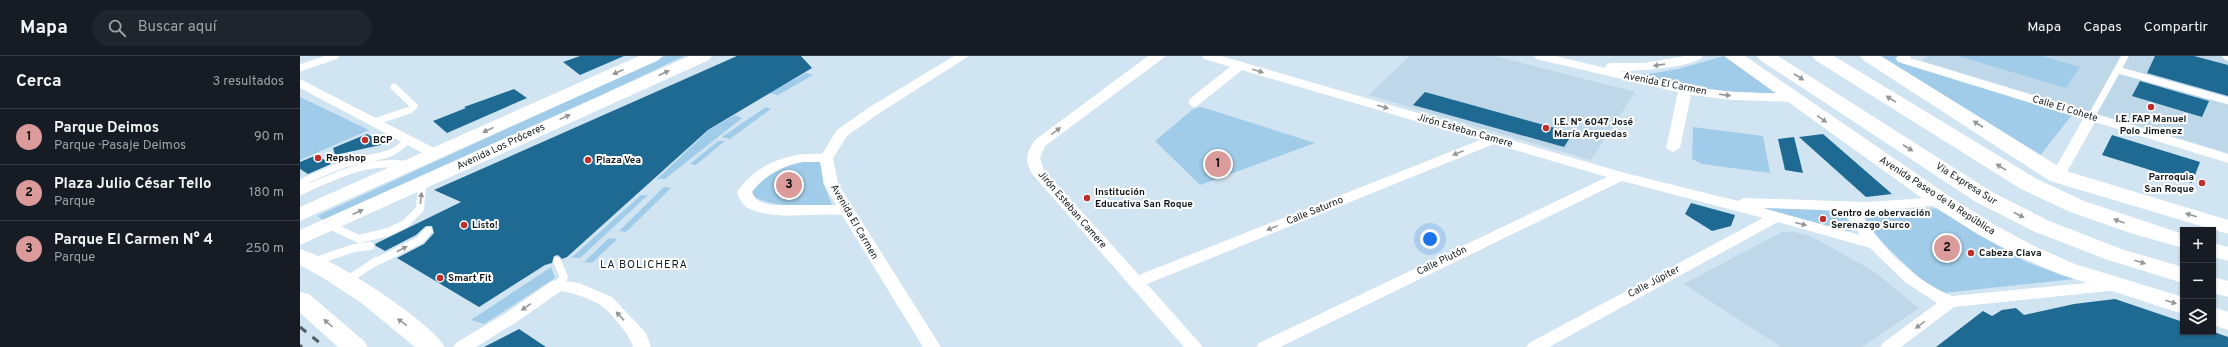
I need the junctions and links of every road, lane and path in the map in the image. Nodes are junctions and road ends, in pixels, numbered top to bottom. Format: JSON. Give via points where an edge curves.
{"nodes":[{"id":1,"x":335,"y":56,"type":"edge"},
{"id":2,"x":653,"y":56,"type":"edge"},
{"id":3,"x":704,"y":56,"type":"edge"},
{"id":4,"x":963,"y":56,"type":"edge"},
{"id":5,"x":1160,"y":56,"type":"edge"},
{"id":6,"x":1208,"y":56,"type":"edge"},
{"id":7,"x":1540,"y":56,"type":"edge"},
{"id":8,"x":1697,"y":56,"type":"edge"},
{"id":9,"x":1733,"y":56,"type":"edge"},
{"id":10,"x":1766,"y":56,"type":"edge"},
{"id":11,"x":1821,"y":56,"type":"edge"},
{"id":12,"x":1869,"y":56,"type":"edge"},
{"id":13,"x":2125,"y":56,"type":"edge"},
{"id":14,"x":1903,"y":58,"type":"edge"},
{"id":15,"x":1238,"y":66,"type":"junction"},
{"id":16,"x":1577,"y":66,"type":"junction"},
{"id":17,"x":300,"y":68,"type":"edge"},
{"id":18,"x":2118,"y":70,"type":"junction"},
{"id":19,"x":300,"y":83,"type":"edge"},
{"id":20,"x":394,"y":87,"type":"dead end"},
{"id":21,"x":1685,"y":90,"type":"junction"},
{"id":22,"x":1791,"y":98,"type":"junction"},
{"id":23,"x":2228,"y":101,"type":"edge"},
{"id":24,"x":1194,"y":102,"type":"dead end"},
{"id":25,"x":2091,"y":117,"type":"junction"},
{"id":26,"x":374,"y":122,"type":"junction"},
{"id":27,"x":1494,"y":139,"type":"junction"},
{"id":28,"x":406,"y":140,"type":"junction"},
{"id":29,"x":1673,"y":148,"type":"dead end"},
{"id":30,"x":435,"y":154,"type":"junction"},
{"id":31,"x":380,"y":157,"type":"junction"},
{"id":32,"x":826,"y":158,"type":"junction"},
{"id":33,"x":2228,"y":160,"type":"edge"},
{"id":34,"x":388,"y":162,"type":"junction"},
{"id":35,"x":409,"y":166,"type":"junction"},
{"id":36,"x":1620,"y":176,"type":"junction"},
{"id":37,"x":2058,"y":176,"type":"junction"},
{"id":38,"x":423,"y":182,"type":"junction"},
{"id":39,"x":300,"y":189,"type":"edge"},
{"id":40,"x":1942,"y":201,"type":"junction"},
{"id":41,"x":1724,"y":202,"type":"junction"},
{"id":42,"x":1867,"y":208,"type":"junction"},
{"id":43,"x":848,"y":211,"type":"junction"},
{"id":44,"x":300,"y":215,"type":"edge"},
{"id":45,"x":1774,"y":218,"type":"junction"},
{"id":46,"x":329,"y":225,"type":"junction"},
{"id":47,"x":2228,"y":227,"type":"edge"},
{"id":48,"x":428,"y":231,"type":"dead end"},
{"id":49,"x":300,"y":238,"type":"edge"},
{"id":50,"x":359,"y":240,"type":"junction"},
{"id":51,"x":2180,"y":240,"type":"edge"},
{"id":52,"x":1874,"y":244,"type":"junction"},
{"id":53,"x":370,"y":246,"type":"dead end"},
{"id":54,"x":354,"y":248,"type":"junction"},
{"id":55,"x":2216,"y":251,"type":"edge"},
{"id":56,"x":383,"y":254,"type":"dead end"},
{"id":57,"x":2228,"y":254,"type":"edge"},
{"id":58,"x":306,"y":259,"type":"edge"},
{"id":59,"x":557,"y":261,"type":"dead end"},
{"id":60,"x":372,"y":264,"type":"junction"},
{"id":61,"x":2180,"y":274,"type":"edge"},
{"id":62,"x":345,"y":282,"type":"junction"},
{"id":63,"x":1136,"y":282,"type":"junction"},
{"id":64,"x":558,"y":285,"type":"junction"},
{"id":65,"x":2118,"y":285,"type":"junction"},
{"id":66,"x":2216,"y":286,"type":"edge"},
{"id":67,"x":2228,"y":289,"type":"edge"},
{"id":68,"x":300,"y":300,"type":"edge"},
{"id":69,"x":1950,"y":302,"type":"junction"},
{"id":70,"x":2180,"y":305,"type":"edge"},
{"id":71,"x":2216,"y":317,"type":"edge"},
{"id":72,"x":2228,"y":320,"type":"edge"},
{"id":73,"x":355,"y":347,"type":"edge"},
{"id":74,"x":432,"y":347,"type":"edge"},
{"id":75,"x":462,"y":347,"type":"edge"},
{"id":76,"x":642,"y":347,"type":"edge"},
{"id":77,"x":932,"y":347,"type":"edge"},
{"id":78,"x":1194,"y":347,"type":"edge"},
{"id":79,"x":1265,"y":347,"type":"edge"},
{"id":80,"x":1535,"y":347,"type":"edge"},
{"id":81,"x":1889,"y":347,"type":"edge"}],
"edges":[{"from":1,"to":17,"type":"lane"},
{"from":2,"to":30,"type":"main road","name":"Avenida Los Próceres","one_way":true},
{"from":38,"to":3,"type":"main road","name":"Avenida Los Próceres","one_way":true},
{"from":4,"to":32,"type":"street","via":[[873,110],[842,133]]},
{"from":63,"to":5,"type":"street","name":"Jirón Esteban Camere","one_way":true,"via":[[1038,172],[1032,160],[1034,151],[1040,144],[1153,58]]},
{"from":6,"to":15,"type":"street","name":"Jirón Esteban Camere"},
{"from":7,"to":16,"type":"street","name":"Avenida El Carmen"},
{"from":8,"to":16,"type":"street","one_way":true,"via":[[1646,67]]},
{"from":9,"to":22,"type":"main road","name":"Avenida Paseo de la República"},
{"from":10,"to":61,"type":"main road","name":"Via Expresa Sur","one_way":true,"via":[[1984,197],[2041,226],[2116,255]]},
{"from":51,"to":11,"type":"main road","one_way":true,"via":[[2076,206],[2029,184]]},
{"from":37,"to":12,"type":"main road","one_way":true},
{"from":13,"to":18,"type":"lane"},
{"from":14,"to":25,"type":"street","name":"Calle El Cohete"},
{"from":15,"to":24,"type":"street"},
{"from":15,"to":27,"type":"street","name":"Jirón Esteban Camere","one_way":true},
{"from":16,"to":21,"type":"street","name":"Avenida El Carmen"},
{"from":18,"to":23,"type":"lane"},
{"from":18,"to":25,"type":"lane"},
{"from":19,"to":26,"type":"street"},
{"from":20,"to":26,"type":"lane","via":[[414,106]]},
{"from":21,"to":22,"type":"street","name":"Avenida El Carmen","one_way":true,"via":[[1733,96]]},
{"from":21,"to":29,"type":"street"},
{"from":22,"to":40,"type":"main road","name":"Avenida Paseo de la República","one_way":true},
{"from":25,"to":33,"type":"street","name":"Calle El Cohete"},
{"from":25,"to":37,"type":"street"},
{"from":26,"to":28,"type":"street"},
{"from":27,"to":36,"type":"street","name":"Jirón Esteban Camere"},
{"from":27,"to":63,"type":"street","name":"Calle Saturno","one_way":true},
{"from":28,"to":30,"type":"street"},
{"from":28,"to":31,"type":"lane","via":[[400,148]]},
{"from":30,"to":35,"type":"main road","name":"Avenida Los Próceres"},
{"from":31,"to":34,"type":"lane"},
{"from":31,"to":39,"type":"lane","via":[[357,160]]},
{"from":32,"to":43,"type":"street","name":"Avenida El Carmen","via":[[831,184]]},
{"from":32,"to":43,"type":"street","via":[[804,158],[766,170],[751,181],[744,192],[748,201],[757,207],[772,210]]},
{"from":34,"to":35,"type":"lane"},
{"from":34,"to":39,"type":"lane","via":[[360,166]]},
{"from":35,"to":44,"type":"main road","name":"Avenida Los Próceres"},
{"from":36,"to":41,"type":"street","name":"Jirón Esteban Camere"},
{"from":36,"to":79,"type":"street","name":"Calle Plutón"},
{"from":47,"to":37,"type":"main road","one_way":true},
{"from":46,"to":38,"type":"main road","name":"Avenida Los Próceres","one_way":true},
{"from":50,"to":38,"type":"lane","one_way":true,"via":[[388,232],[418,219]]},
{"from":40,"to":42,"type":"street","name":"Jirón Esteban Camere"},
{"from":40,"to":65,"type":"main road","name":"Avenida Paseo de la República","via":[[1986,230],[2026,251],[2067,269]]},
{"from":41,"to":42,"type":"street","name":"Jirón Esteban Camere"},
{"from":41,"to":45,"type":"street","name":"Jirón Esteban Camere"},
{"from":42,"to":52,"type":"street","via":[[1855,215]]},
{"from":43,"to":77,"type":"street","name":"Avenida El Carmen"},
{"from":45,"to":52,"type":"street","name":"Jirón Esteban Camere","one_way":true},
{"from":45,"to":80,"type":"street","name":"Calle Júpiter"},
{"from":46,"to":49,"type":"main road","name":"Avenida Los Próceres"},
{"from":46,"to":50,"type":"lane"},
{"from":60,"to":48,"type":"lane","one_way":true,"via":[[420,240]]},
{"from":50,"to":54,"type":"lane"},
{"from":52,"to":69,"type":"street","via":[[1931,295]]},
{"from":53,"to":54,"type":"lane"},
{"from":54,"to":58,"type":"lane"},
{"from":55,"to":57,"type":"main road"},
{"from":56,"to":60,"type":"lane"},
{"from":58,"to":62,"type":"main road"},
{"from":59,"to":64,"type":"lane","via":[[564,277]]},
{"from":60,"to":62,"type":"lane"},
{"from":74,"to":62,"type":"main road","one_way":true},
{"from":63,"to":78,"type":"street","name":"Jirón Esteban Camere"},
{"from":64,"to":75,"type":"street","one_way":true},
{"from":76,"to":64,"type":"street","one_way":true,"via":[[640,337],[606,301],[573,287]]},
{"from":65,"to":69,"type":"street"},
{"from":65,"to":70,"type":"main road","name":"Avenida Paseo de la República","one_way":true},
{"from":66,"to":67,"type":"main road"},
{"from":73,"to":68,"type":"main road","one_way":true},
{"from":69,"to":81,"type":"street","one_way":true},
{"from":71,"to":72,"type":"main road"}]}
